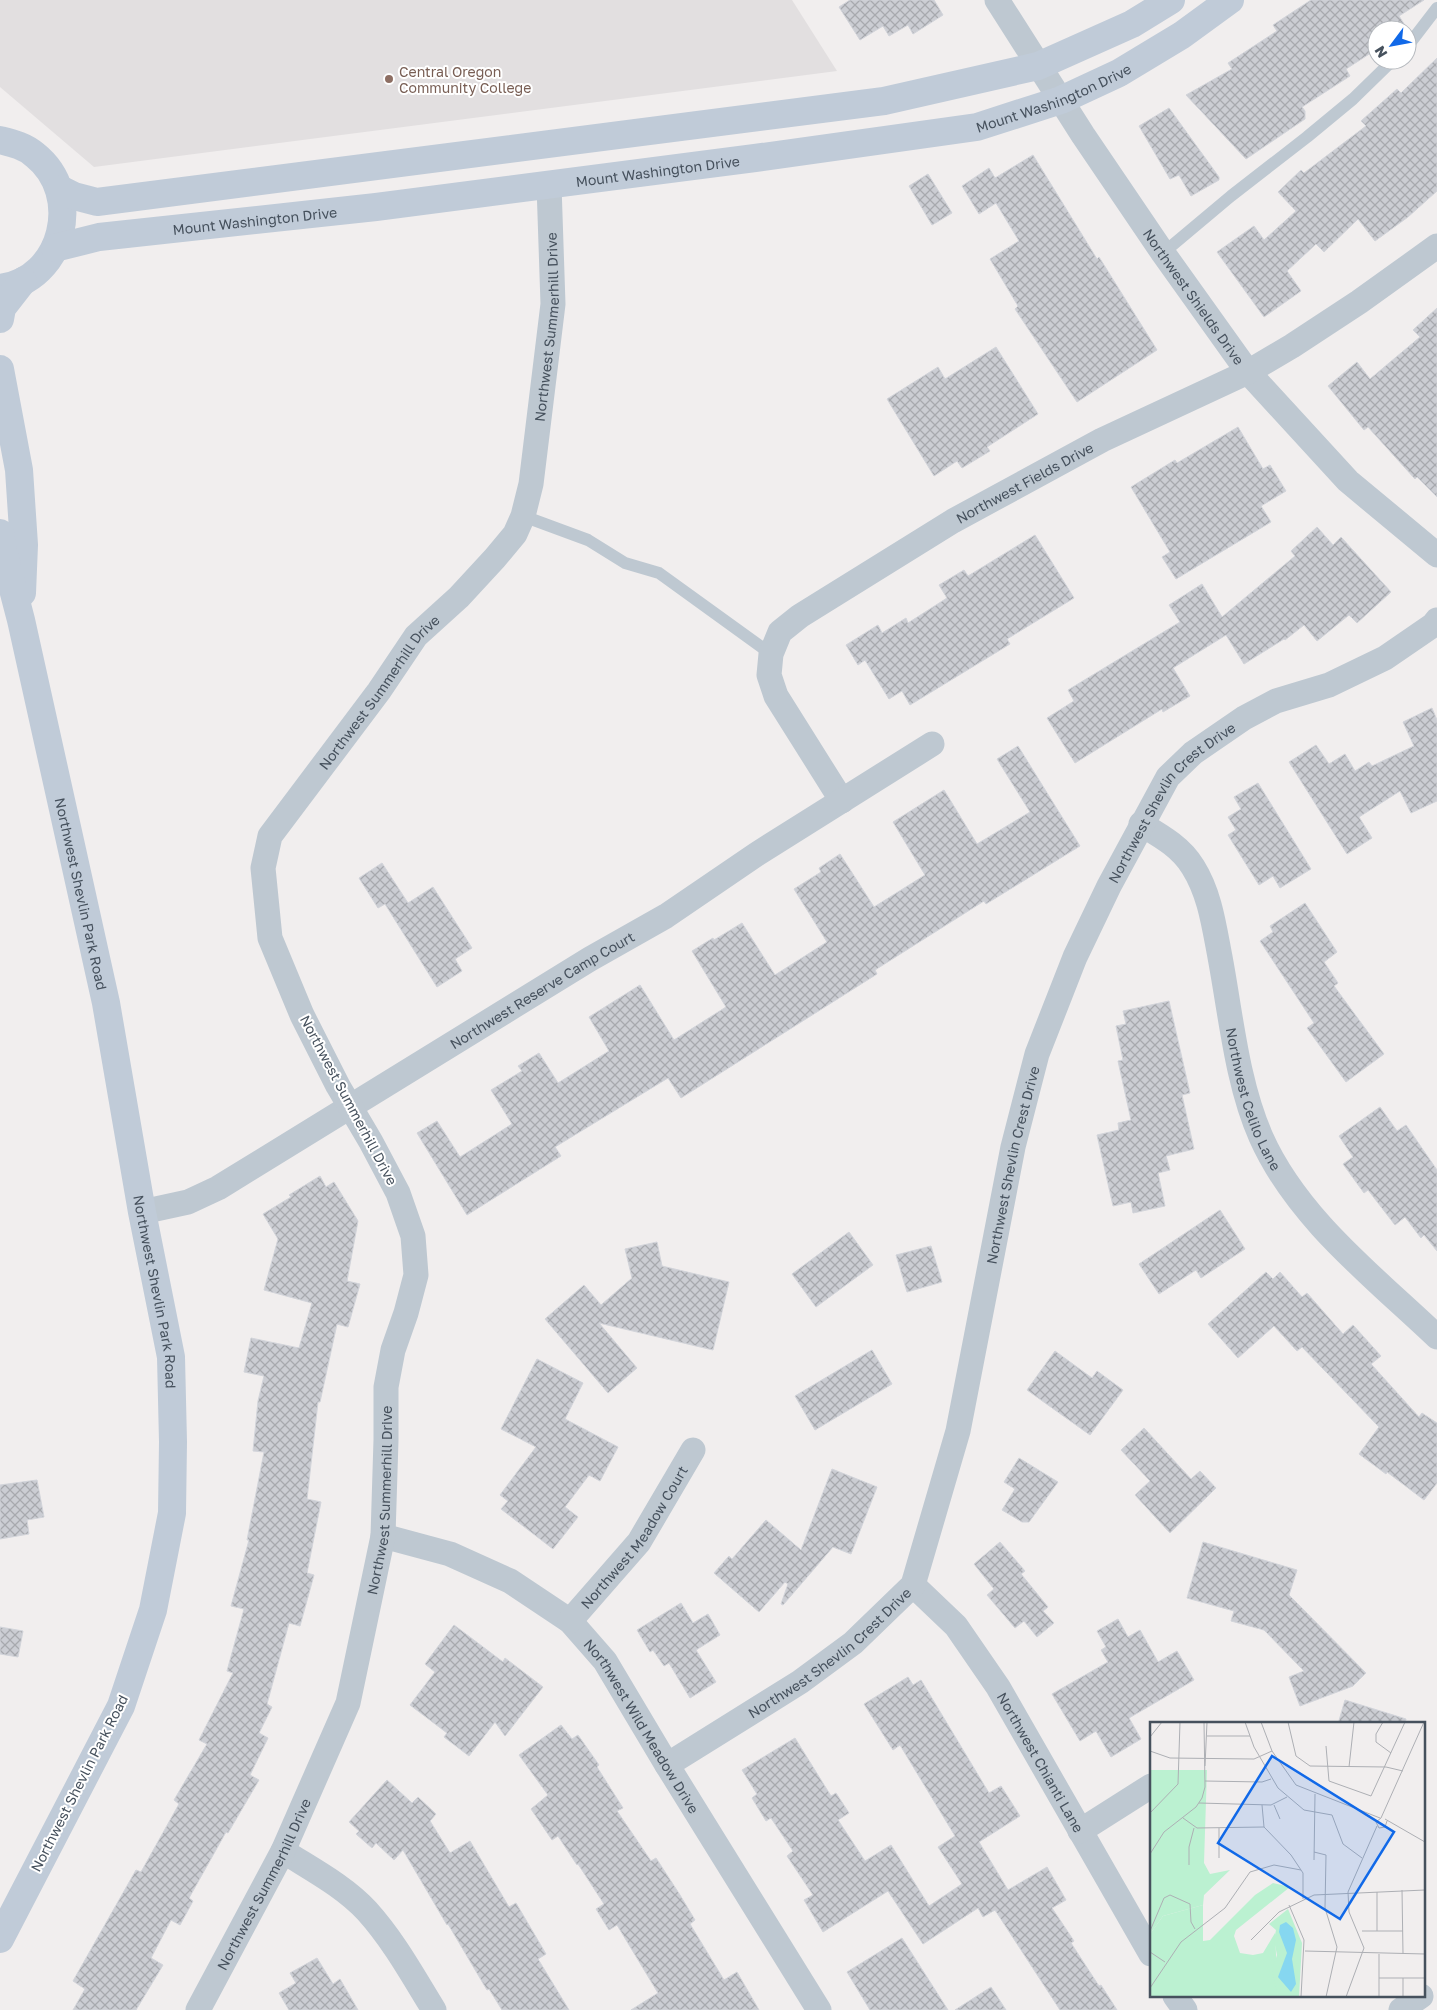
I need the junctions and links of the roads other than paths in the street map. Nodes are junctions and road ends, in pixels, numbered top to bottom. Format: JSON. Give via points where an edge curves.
{"nodes":[{"id":1,"x":997,"y":0,"type":"edge"},
{"id":2,"x":1171,"y":0,"type":"edge"},
{"id":3,"x":1230,"y":0,"type":"edge"},
{"id":4,"x":1437,"y":8,"type":"edge"},
{"id":5,"x":1417,"y":34,"type":"edge"},
{"id":6,"x":1038,"y":66,"type":"junction"},
{"id":7,"x":1382,"y":70,"type":"edge"},
{"id":8,"x":1061,"y":100,"type":"junction"},
{"id":9,"x":0,"y":140,"type":"edge"},
{"id":10,"x":549,"y":185,"type":"junction"},
{"id":11,"x":60,"y":188,"type":"junction"},
{"id":12,"x":1437,"y":246,"type":"edge"},
{"id":13,"x":55,"y":248,"type":"junction"},
{"id":14,"x":1162,"y":253,"type":"junction"},
{"id":15,"x":11,"y":284,"type":"edge"},
{"id":16,"x":0,"y":319,"type":"edge"},
{"id":17,"x":0,"y":370,"type":"edge"},
{"id":18,"x":1248,"y":372,"type":"junction"},
{"id":19,"x":523,"y":516,"type":"junction"},
{"id":20,"x":0,"y":533,"type":"edge"},
{"id":21,"x":1437,"y":555,"type":"edge"},
{"id":22,"x":21,"y":620,"type":"junction"},
{"id":23,"x":1437,"y":620,"type":"edge"},
{"id":24,"x":771,"y":654,"type":"junction"},
{"id":25,"x":932,"y":744,"type":"dead end"},
{"id":26,"x":842,"y":801,"type":"junction"},
{"id":27,"x":1141,"y":824,"type":"junction"},
{"id":28,"x":351,"y":1107,"type":"junction"},
{"id":29,"x":142,"y":1212,"type":"junction"},
{"id":30,"x":1437,"y":1337,"type":"edge"},
{"id":31,"x":693,"y":1450,"type":"dead end"},
{"id":32,"x":383,"y":1536,"type":"junction"},
{"id":33,"x":913,"y":1585,"type":"junction"},
{"id":34,"x":570,"y":1621,"type":"junction"},
{"id":35,"x":667,"y":1765,"type":"junction"},
{"id":36,"x":1150,"y":1787,"type":"edge"},
{"id":37,"x":1080,"y":1831,"type":"junction"},
{"id":38,"x":283,"y":1851,"type":"junction"},
{"id":39,"x":0,"y":1939,"type":"edge"},
{"id":40,"x":1150,"y":1952,"type":"edge"},
{"id":41,"x":1437,"y":1985,"type":"edge"},
{"id":42,"x":1424,"y":1995,"type":"edge"},
{"id":43,"x":1176,"y":1998,"type":"edge"},
{"id":44,"x":1419,"y":1998,"type":"edge"},
{"id":45,"x":198,"y":2010,"type":"edge"},
{"id":46,"x":434,"y":2010,"type":"edge"},
{"id":47,"x":819,"y":2010,"type":"edge"},
{"id":48,"x":1184,"y":2010,"type":"edge"},
{"id":49,"x":1401,"y":2010,"type":"edge"}],
"edges":[{"from":1,"to":6,"type":"street","name":"Northwest Shields Drive"},
{"from":2,"to":6,"type":"main road","via":[[1132,24]]},
{"from":3,"to":8,"type":"main road","name":"Mount Washington Drive","via":[[1182,35],[1120,73]]},
{"from":4,"to":5,"type":"lane"},
{"from":6,"to":8,"type":"street","name":"Northwest Shields Drive"},
{"from":6,"to":11,"type":"main road","via":[[884,101],[96,202]]},
{"from":7,"to":14,"type":"lane","via":[[1333,115]]},
{"from":8,"to":10,"type":"main road","name":"Mount Washington Drive","via":[[976,127]]},
{"from":8,"to":14,"type":"street","name":"Northwest Shields Drive"},
{"from":9,"to":11,"type":"main road","via":[[17,144],[35,155]]},
{"from":10,"to":13,"type":"main road","name":"Mount Washington Drive","via":[[98,236]]},
{"from":10,"to":19,"type":"street","name":"Northwest Summerhill Drive","via":[[553,304],[531,484]]},
{"from":11,"to":13,"type":"main road","via":[[64,209],[62,229]]},
{"from":12,"to":18,"type":"street","name":"Northwest Fields Drive","via":[[1359,302]]},
{"from":13,"to":15,"type":"main road","via":[[42,267]]},
{"from":14,"to":18,"type":"street","name":"Northwest Shields Drive"},
{"from":15,"to":16,"type":"main road"},
{"from":17,"to":22,"type":"main road","name":"Northwest Shevlin Park Road","via":[[19,470],[24,545]]},
{"from":18,"to":21,"type":"street","name":"Northwest Shields Drive","via":[[1348,481]]},
{"from":18,"to":24,"type":"street","name":"Northwest Fields Drive","via":[[1102,440],[952,521],[800,616],[780,632]]},
{"from":19,"to":24,"type":"lane","via":[[588,540],[625,563],[659,573]]},
{"from":19,"to":28,"type":"street","name":"Northwest Summerhill Drive","via":[[515,534],[495,558],[416,636],[379,691],[270,836],[263,868],[270,938],[302,1015]]},
{"from":20,"to":22,"type":"main road","name":"Northwest Shevlin Park Road"},
{"from":22,"to":29,"type":"main road","name":"Northwest Shevlin Park Road","via":[[106,1003]]},
{"from":23,"to":27,"type":"street","name":"Northwest Shevlin Crest Drive","via":[[1385,658],[1329,685],[1276,700],[1193,753],[1168,777]]},
{"from":24,"to":26,"type":"street","name":"Northwest Fields Drive","via":[[769,675],[776,696]]},
{"from":25,"to":26,"type":"street","name":"Northwest Reserve Camp Court"},
{"from":26,"to":28,"type":"street","name":"Northwest Reserve Camp Court","via":[[666,916],[590,959]]},
{"from":27,"to":30,"type":"street","name":"Northwest Celilo Lane","via":[[1179,850],[1193,867],[1208,898],[1244,1086],[1261,1137],[1286,1182],[1320,1226]]},
{"from":27,"to":33,"type":"street","name":"Northwest Shevlin Crest Drive","via":[[1074,957],[1037,1054],[1013,1147],[958,1431]]},
{"from":28,"to":29,"type":"street","name":"Northwest Reserve Camp Court","via":[[218,1188],[188,1202]]},
{"from":28,"to":32,"type":"street","name":"Northwest Summerhill Drive","via":[[398,1193],[413,1236],[416,1275],[393,1350],[386,1387]]},
{"from":29,"to":39,"type":"main road","name":"Northwest Shevlin Park Road","via":[[171,1357],[172,1513],[153,1610],[120,1706]]},
{"from":31,"to":34,"type":"street","name":"Northwest Meadow Court","via":[[639,1542]]},
{"from":32,"to":34,"type":"street","name":"Northwest Wild Meadow Drive","via":[[450,1554],[510,1581]]},
{"from":32,"to":38,"type":"street","name":"Northwest Summerhill Drive","via":[[348,1703]]},
{"from":33,"to":35,"type":"street","name":"Northwest Shevlin Crest Drive","via":[[853,1643],[800,1682]]},
{"from":33,"to":37,"type":"street","name":"Northwest Chianti Lane","via":[[956,1626],[987,1672]]},
{"from":34,"to":35,"type":"street","name":"Northwest Wild Meadow Drive","via":[[605,1661]]},
{"from":35,"to":47,"type":"street","name":"Northwest Wild Meadow Drive"},
{"from":36,"to":37,"type":"street"},
{"from":37,"to":40,"type":"street","name":"Northwest Chianti Lane"},
{"from":38,"to":45,"type":"street","name":"Northwest Summerhill Drive"},
{"from":38,"to":46,"type":"street","via":[[340,1888],[366,1910],[390,1939]]},
{"from":41,"to":42,"type":"street"},
{"from":43,"to":48,"type":"street"},
{"from":44,"to":49,"type":"street"}]}
